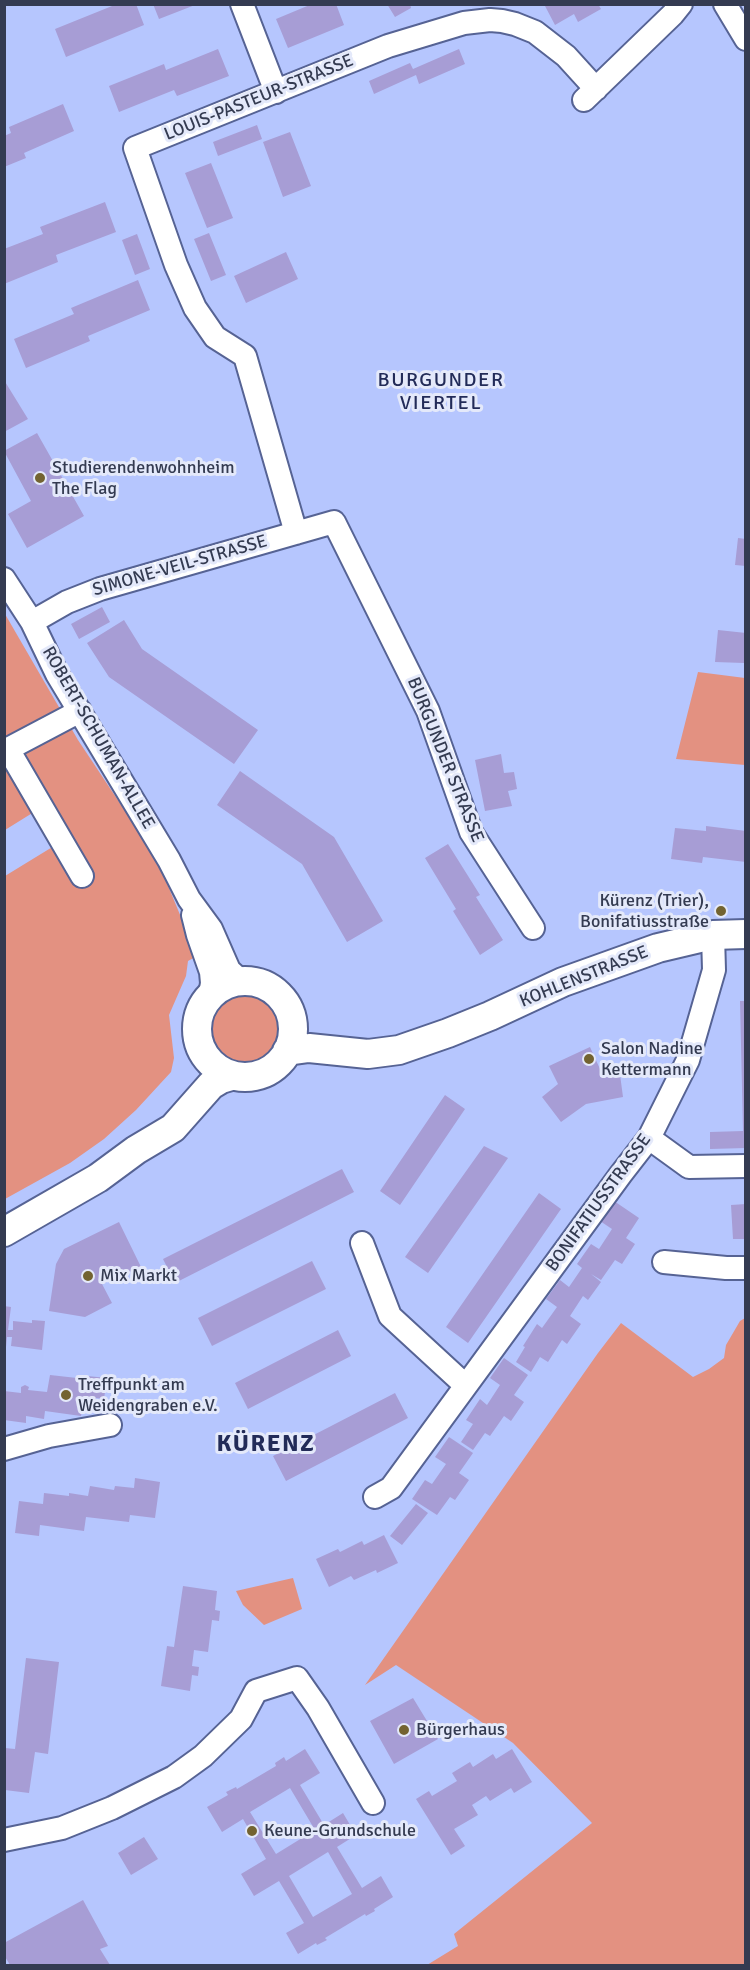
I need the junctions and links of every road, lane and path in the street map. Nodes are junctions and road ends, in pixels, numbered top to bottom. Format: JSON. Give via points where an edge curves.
{"nodes":[{"id":1,"x":242,"y":4,"type":"edge"},
{"id":2,"x":681,"y":4,"type":"edge"},
{"id":3,"x":725,"y":4,"type":"edge"},
{"id":4,"x":746,"y":39,"type":"edge"},
{"id":5,"x":276,"y":92,"type":"junction"},
{"id":6,"x":334,"y":522,"type":"joint"},
{"id":7,"x":296,"y":533,"type":"junction"},
{"id":8,"x":4,"y":579,"type":"edge"},
{"id":9,"x":32,"y":622,"type":"junction"},
{"id":10,"x":80,"y":711,"type":"junction"},
{"id":11,"x":82,"y":876,"type":"dead end"},
{"id":12,"x":189,"y":899,"type":"junction"},
{"id":13,"x":533,"y":928,"type":"dead end"},
{"id":14,"x":746,"y":934,"type":"edge"},
{"id":15,"x":714,"y":935,"type":"junction"},
{"id":16,"x":241,"y":981,"type":"junction"},
{"id":17,"x":210,"y":996,"type":"junction"},
{"id":18,"x":291,"y":1019,"type":"junction"},
{"id":19,"x":428,"y":1041,"type":"junction"},
{"id":20,"x":200,"y":1048,"type":"junction"},
{"id":21,"x":287,"y":1051,"type":"junction"},
{"id":22,"x":231,"y":1076,"type":"junction"},
{"id":23,"x":649,"y":1138,"type":"junction"},
{"id":24,"x":136,"y":1150,"type":"junction"},
{"id":25,"x":746,"y":1166,"type":"edge"},
{"id":26,"x":4,"y":1232,"type":"edge"},
{"id":27,"x":362,"y":1243,"type":"dead end"},
{"id":28,"x":664,"y":1262,"type":"dead end"},
{"id":29,"x":746,"y":1268,"type":"edge"},
{"id":30,"x":465,"y":1385,"type":"junction"},
{"id":31,"x":110,"y":1425,"type":"dead end"},
{"id":32,"x":4,"y":1449,"type":"edge"},
{"id":33,"x":375,"y":1497,"type":"dead end"},
{"id":34,"x":373,"y":1803,"type":"dead end"},
{"id":35,"x":4,"y":1839,"type":"edge"}],
"edges":[{"from":1,"to":5,"type":"street"},
{"from":2,"to":5,"type":"street","name":"LOUIS-PASTEUR-STRASSE","via":[[590,95],[566,56],[543,38],[515,24],[489,20],[464,23],[388,46]]},
{"from":3,"to":4,"type":"street"},
{"from":5,"to":7,"type":"street","name":"LOUIS-PASTEUR-STRASSE","via":[[135,148],[195,308],[215,336],[245,356]]},
{"from":6,"to":7,"type":"street","name":"SIMONE-VEIL-STRASSE"},
{"from":6,"to":13,"type":"street","name":"BURGUNDER STRASSE","via":[[429,711],[471,832]]},
{"from":7,"to":9,"type":"street","name":"SIMONE-VEIL-STRASSE","via":[[90,592]]},
{"from":8,"to":9,"type":"street","name":"ROBERT-SCHUMAN-ALLEE"},
{"from":9,"to":10,"type":"street","name":"ROBERT-SCHUMAN-ALLEE"},
{"from":10,"to":11,"type":"street","via":[[8,749]]},
{"from":10,"to":12,"type":"street","name":"ROBERT-SCHUMAN-ALLEE"},
{"from":12,"to":16,"type":"street","name":"ROBERT-SCHUMAN-ALLEE","via":[[211,930],[229,970]]},
{"from":12,"to":17,"type":"street","name":"ROBERT-SCHUMAN-ALLEE","via":[[211,972]]},
{"from":14,"to":15,"type":"main road","name":"KOHLENSTRASSE"},
{"from":15,"to":19,"type":"main road","name":"KOHLENSTRASSE","via":[[674,943],[563,982]]},
{"from":15,"to":23,"type":"street","name":"BONIFATIUSSTRASSE","via":[[714,970],[688,1060]]},
{"from":16,"to":17,"type":"main road"},
{"from":16,"to":18,"type":"main road","via":[[271,989],[284,1002]]},
{"from":17,"to":20,"type":"main road","via":[[197,1020]]},
{"from":18,"to":19,"type":"main road","name":"KOHLENSTRASSE","via":[[318,1032]]},
{"from":18,"to":21,"type":"main road","via":[[292,1038]]},
{"from":19,"to":21,"type":"main road","name":"KOHLENSTRASSE","via":[[384,1053],[309,1048]]},
{"from":20,"to":22,"type":"main road","via":[[213,1065]]},
{"from":20,"to":24,"type":"main road","via":[[194,1077]]},
{"from":21,"to":22,"type":"main road","via":[[279,1063],[264,1073]]},
{"from":22,"to":24,"type":"main road","via":[[211,1085],[173,1128]]},
{"from":23,"to":25,"type":"street","via":[[689,1167]]},
{"from":23,"to":30,"type":"street","name":"BONIFATIUSSTRASSE"},
{"from":24,"to":26,"type":"main road","via":[[98,1178]]},
{"from":27,"to":30,"type":"street","via":[[390,1316]]},
{"from":28,"to":29,"type":"street"},
{"from":30,"to":33,"type":"street","name":"BONIFATIUSSTRASSE","via":[[391,1488]]},
{"from":31,"to":32,"type":"street"},
{"from":34,"to":35,"type":"street","via":[[297,1678],[256,1691],[241,1719],[203,1756],[174,1777],[62,1828]]}]}
